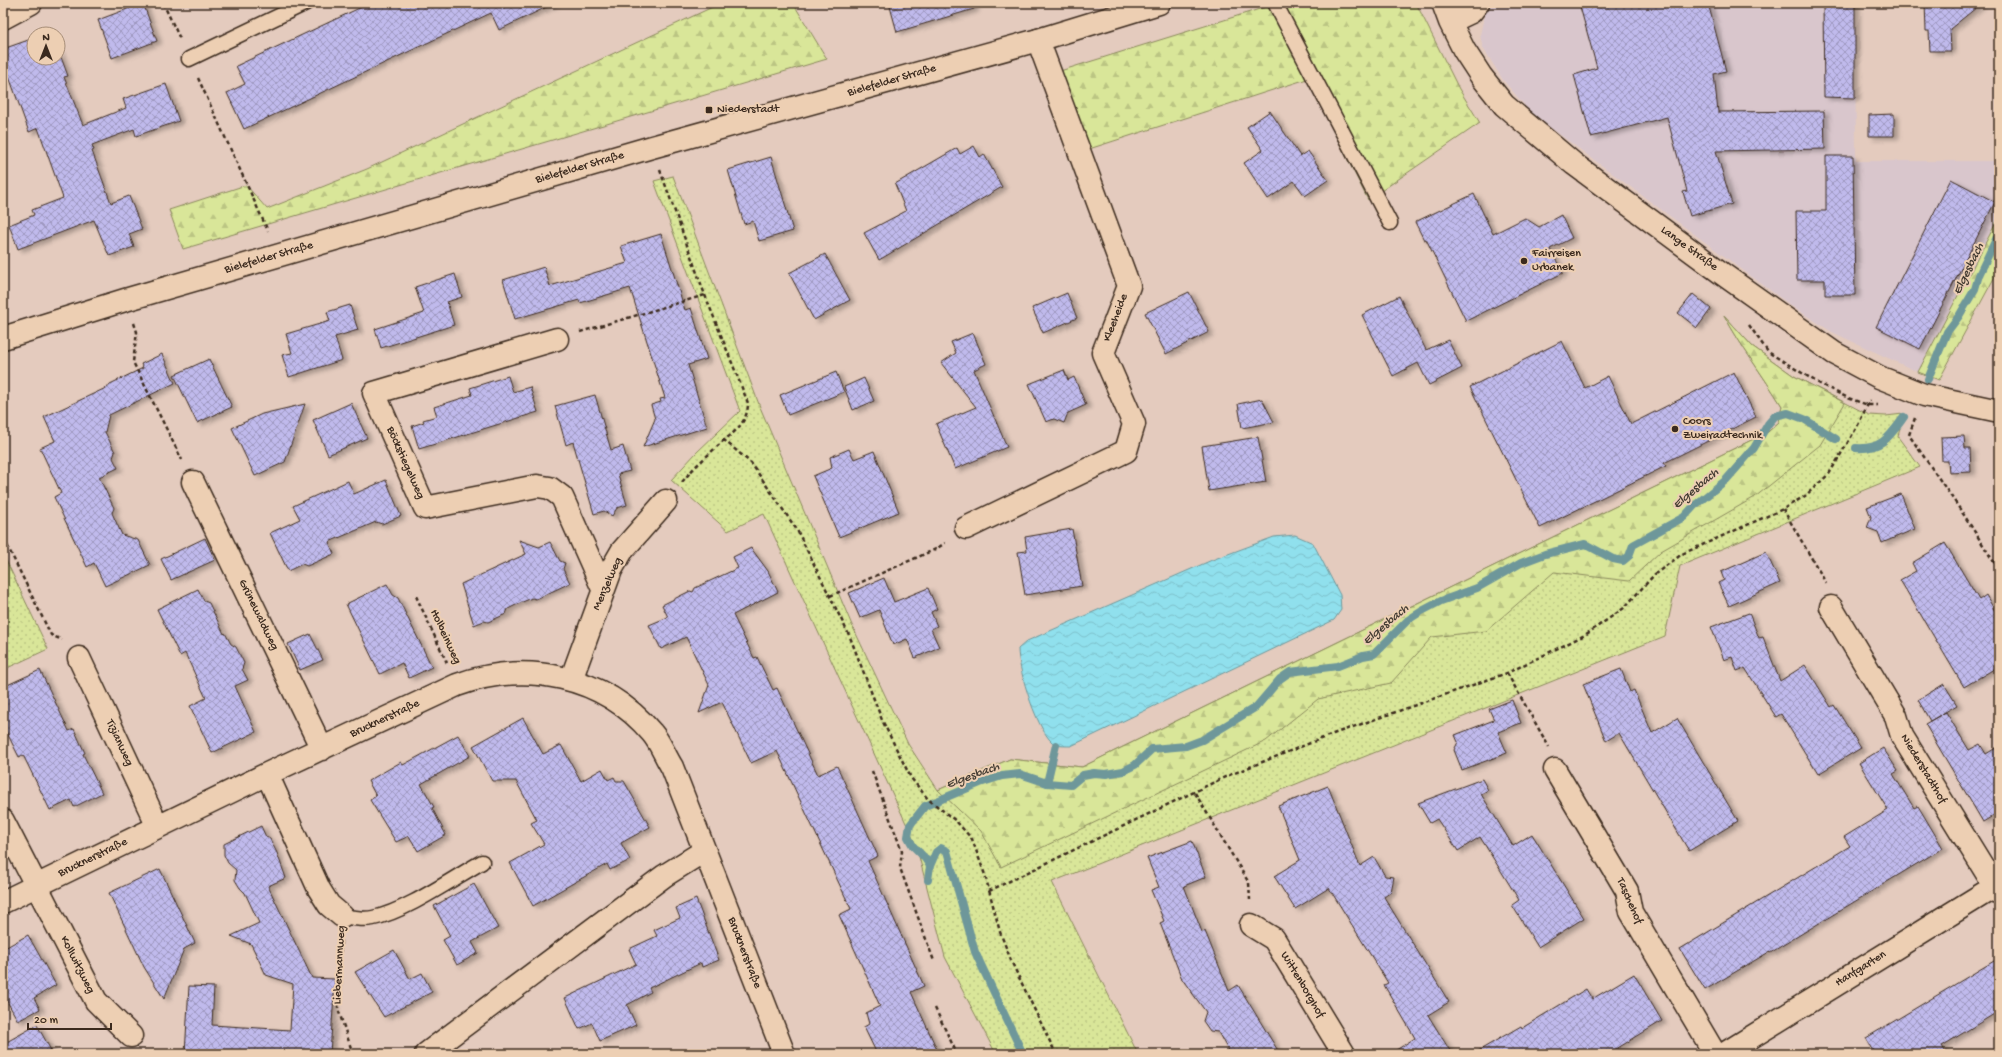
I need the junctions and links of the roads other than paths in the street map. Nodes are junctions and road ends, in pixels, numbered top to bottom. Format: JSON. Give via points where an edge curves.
{"nodes":[{"id":1,"x":31,"y":3,"type":"edge"},
{"id":2,"x":306,"y":3,"type":"edge"},
{"id":3,"x":1159,"y":3,"type":"edge"},
{"id":4,"x":1276,"y":3,"type":"edge"},
{"id":5,"x":1478,"y":3,"type":"edge"},
{"id":6,"x":1447,"y":13,"type":"edge"},
{"id":7,"x":3,"y":18,"type":"edge"},
{"id":8,"x":1038,"y":40,"type":"junction"},
{"id":9,"x":189,"y":58,"type":"road end"},
{"id":10,"x":1390,"y":223,"type":"dead end"},
{"id":11,"x":3,"y":338,"type":"edge"},
{"id":12,"x":557,"y":339,"type":"road end"},
{"id":13,"x":1999,"y":411,"type":"edge"},
{"id":14,"x":193,"y":482,"type":"road end"},
{"id":15,"x":666,"y":501,"type":"road end"},
{"id":16,"x":966,"y":528,"type":"road end"},
{"id":17,"x":603,"y":590,"type":"junction"},
{"id":18,"x":1831,"y":607,"type":"road end"},
{"id":19,"x":79,"y":658,"type":"road end"},
{"id":20,"x":571,"y":680,"type":"junction"},
{"id":21,"x":322,"y":749,"type":"junction"},
{"id":22,"x":1555,"y":770,"type":"road end"},
{"id":23,"x":267,"y":774,"type":"junction"},
{"id":24,"x":3,"y":821,"type":"edge"},
{"id":25,"x":158,"y":827,"type":"junction"},
{"id":26,"x":704,"y":851,"type":"junction"},
{"id":27,"x":482,"y":862,"type":"dead end"},
{"id":28,"x":36,"y":886,"type":"junction"},
{"id":29,"x":1998,"y":888,"type":"edge"},
{"id":30,"x":3,"y":902,"type":"edge"},
{"id":31,"x":342,"y":916,"type":"joint"},
{"id":32,"x":1251,"y":925,"type":"road end"},
{"id":33,"x":131,"y":1036,"type":"dead end"},
{"id":34,"x":426,"y":1054,"type":"edge"},
{"id":35,"x":784,"y":1054,"type":"edge"},
{"id":36,"x":1344,"y":1054,"type":"edge"},
{"id":37,"x":1715,"y":1054,"type":"edge"},
{"id":38,"x":1724,"y":1054,"type":"edge"}],
"edges":[{"from":1,"to":7,"type":"street"},
{"from":2,"to":9,"type":"lane"},
{"from":3,"to":8,"type":"street","name":"Bielefelder Straße"},
{"from":4,"to":10,"type":"lane"},
{"from":5,"to":6,"type":"street","via":[[1471,12]]},
{"from":6,"to":13,"type":"street","name":"Lange Straße","via":[[1464,50],[1504,106],[1574,164],[1799,330],[1834,353],[1879,377],[1924,395]]},
{"from":8,"to":11,"type":"street","name":"Bielefelder Straße","via":[[652,147],[125,300]]},
{"from":8,"to":16,"type":"street","name":"Kleeheide","via":[[1128,286],[1103,352],[1134,424],[1126,451]]},
{"from":12,"to":17,"type":"street","name":"Böckstiegelweg","via":[[374,393],[425,508],[537,486],[550,488],[562,497]]},
{"from":14,"to":21,"type":"street","name":"Grünewaldweg"},
{"from":15,"to":17,"type":"street","name":"Menzelweg","via":[[622,551]]},
{"from":17,"to":20,"type":"street","name":"Menzelweg"},
{"from":18,"to":29,"type":"street","name":"Niederstadthof","via":[[1896,716],[1902,736]]},
{"from":19,"to":25,"type":"street","name":"Tizianweg"},
{"from":20,"to":21,"type":"street","name":"Brucknerstraße","via":[[551,675],[502,673],[477,678]]},
{"from":20,"to":26,"type":"street","name":"Brucknerstraße","via":[[618,702],[653,734],[672,767]]},
{"from":21,"to":23,"type":"street","name":"Brucknerstraße"},
{"from":22,"to":37,"type":"street","name":"Taschehof","via":[[1627,891],[1631,912]]},
{"from":23,"to":25,"type":"street","name":"Brucknerstraße"},
{"from":23,"to":31,"type":"street","name":"Liebermannweg","via":[[319,888],[329,905]]},
{"from":24,"to":28,"type":"street","name":"Kollwitzweg"},
{"from":25,"to":28,"type":"street","name":"Brucknerstraße"},
{"from":26,"to":34,"type":"street","via":[[664,876]]},
{"from":26,"to":35,"type":"street","name":"Brucknerstraße"},
{"from":27,"to":31,"type":"lane","via":[[394,912],[372,918]]},
{"from":28,"to":30,"type":"street","name":"Brucknerstraße"},
{"from":28,"to":33,"type":"street","name":"Kollwitzweg","via":[[96,1001]]},
{"from":29,"to":38,"type":"street","name":"Hanfgarten"},
{"from":32,"to":36,"type":"street","name":"Wittenborghof","via":[[1274,939]]}]}
